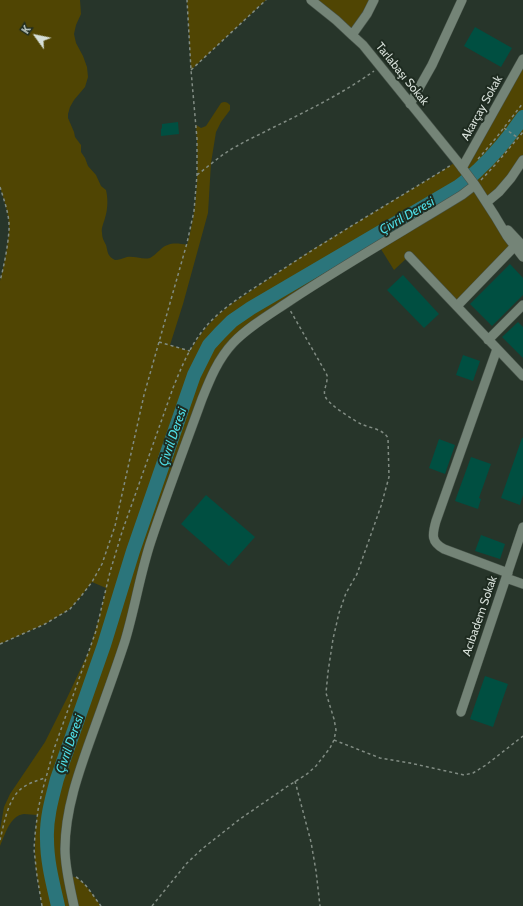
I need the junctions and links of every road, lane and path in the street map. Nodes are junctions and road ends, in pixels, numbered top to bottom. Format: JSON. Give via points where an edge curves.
{"nodes":[{"id":1,"x":187,"y":0,"type":"edge"},
{"id":2,"x":266,"y":0,"type":"edge"},
{"id":3,"x":311,"y":0,"type":"edge"},
{"id":4,"x":374,"y":0,"type":"edge"},
{"id":5,"x":462,"y":0,"type":"edge"},
{"id":6,"x":352,"y":35,"type":"junction"},
{"id":7,"x":523,"y":59,"type":"edge"},
{"id":8,"x":380,"y":66,"type":"junction"},
{"id":9,"x":191,"y":70,"type":"junction"},
{"id":10,"x":523,"y":103,"type":"edge"},
{"id":11,"x":410,"y":104,"type":"junction"},
{"id":12,"x":504,"y":128,"type":"junction"},
{"id":13,"x":523,"y":132,"type":"edge"},
{"id":14,"x":518,"y":138,"type":"junction"},
{"id":15,"x":523,"y":160,"type":"edge"},
{"id":16,"x":476,"y":161,"type":"dead end"},
{"id":17,"x":464,"y":170,"type":"junction"},
{"id":18,"x":197,"y":175,"type":"junction"},
{"id":19,"x":474,"y":184,"type":"junction"},
{"id":20,"x":0,"y":187,"type":"edge"},
{"id":21,"x":486,"y":202,"type":"junction"},
{"id":22,"x":520,"y":243,"type":"edge"},
{"id":23,"x":409,"y":256,"type":"dead end"},
{"id":24,"x":523,"y":257,"type":"edge"},
{"id":25,"x":0,"y":281,"type":"edge"},
{"id":26,"x":287,"y":304,"type":"junction"},
{"id":27,"x":523,"y":305,"type":"edge"},
{"id":28,"x":457,"y":306,"type":"junction"},
{"id":29,"x":488,"y":340,"type":"junction"},
{"id":30,"x":159,"y":342,"type":"junction"},
{"id":31,"x":497,"y":349,"type":"junction"},
{"id":32,"x":190,"y":351,"type":"dead end"},
{"id":33,"x":523,"y":376,"type":"edge"},
{"id":34,"x":523,"y":527,"type":"edge"},
{"id":35,"x":507,"y":575,"type":"junction"},
{"id":36,"x":523,"y":584,"type":"edge"},
{"id":37,"x":0,"y":644,"type":"edge"},
{"id":38,"x":461,"y":712,"type":"dead end"},
{"id":39,"x":523,"y":736,"type":"edge"},
{"id":40,"x":334,"y":740,"type":"junction"},
{"id":41,"x":45,"y":778,"type":"dead end"},
{"id":42,"x":295,"y":781,"type":"junction"},
{"id":43,"x":0,"y":840,"type":"edge"},
{"id":44,"x":68,"y":875,"type":"junction"},
{"id":45,"x":74,"y":906,"type":"edge"},
{"id":46,"x":101,"y":906,"type":"edge"},
{"id":47,"x":152,"y":906,"type":"edge"},
{"id":48,"x":320,"y":906,"type":"edge"}],
"edges":[{"from":1,"to":9,"type":"path"},
{"from":2,"to":9,"type":"path"},
{"from":3,"to":6,"type":"street","name":"Tarlabaşı Sokak"},
{"from":4,"to":6,"type":"street"},
{"from":5,"to":11,"type":"street","via":[[432,65]]},
{"from":6,"to":8,"type":"street","name":"Tarlabaşı Sokak"},
{"from":7,"to":17,"type":"street","name":"Akarçay Sokak"},
{"from":8,"to":11,"type":"street","name":"Tarlabaşı Sokak"},
{"from":8,"to":18,"type":"path","via":[[338,94],[236,146]]},
{"from":9,"to":18,"type":"path","via":[[197,139]]},
{"from":10,"to":12,"type":"path"},
{"from":11,"to":17,"type":"street","name":"Tarlabaşı Sokak"},
{"from":12,"to":14,"type":"path"},
{"from":12,"to":16,"type":"path"},
{"from":13,"to":14,"type":"path"},
{"from":14,"to":19,"type":"path"},
{"from":15,"to":21,"type":"street","via":[[499,192]]},
{"from":17,"to":19,"type":"street","name":"Tarlabaşı Sokak"},
{"from":18,"to":30,"type":"path","via":[[188,243]]},
{"from":19,"to":21,"type":"street","name":"Tarlabaşı Sokak"},
{"from":19,"to":26,"type":"street","via":[[462,195],[327,276]]},
{"from":20,"to":25,"type":"path","via":[[6,204],[9,229]]},
{"from":21,"to":22,"type":"street","name":"Tarlabaşı Sokak","via":[[507,236]]},
{"from":22,"to":24,"type":"street","name":"Tarlabaşı Sokak"},
{"from":22,"to":28,"type":"street"},
{"from":23,"to":28,"type":"street"},
{"from":26,"to":40,"type":"path","via":[[326,373],[328,379],[325,397],[346,415],[381,431],[388,438],[389,477],[357,574],[338,612],[333,639],[326,693],[336,730]]},
{"from":26,"to":44,"type":"street","via":[[251,327],[234,342],[219,360],[202,399],[151,541],[125,640],[76,781],[65,837]]},
{"from":27,"to":29,"type":"street"},
{"from":28,"to":29,"type":"street"},
{"from":29,"to":31,"type":"street"},
{"from":30,"to":32,"type":"path"},
{"from":30,"to":37,"type":"path","via":[[144,394],[115,526],[102,564],[92,582],[70,609],[45,624]]},
{"from":31,"to":33,"type":"street"},
{"from":31,"to":35,"type":"street","via":[[433,535],[435,542],[444,550]]},
{"from":34,"to":35,"type":"street","name":"Acıbadem Sokak"},
{"from":35,"to":36,"type":"street"},
{"from":35,"to":38,"type":"street","name":"Acıbadem Sokak"},
{"from":39,"to":40,"type":"path","via":[[486,765],[464,775],[380,758]]},
{"from":40,"to":42,"type":"path","via":[[316,766]]},
{"from":41,"to":43,"type":"path","via":[[20,789],[14,796],[8,808]]},
{"from":42,"to":47,"type":"path","via":[[202,849],[187,863]]},
{"from":42,"to":48,"type":"path","via":[[311,842]]},
{"from":44,"to":45,"type":"street"},
{"from":44,"to":46,"type":"path","via":[[84,883]]}]}
